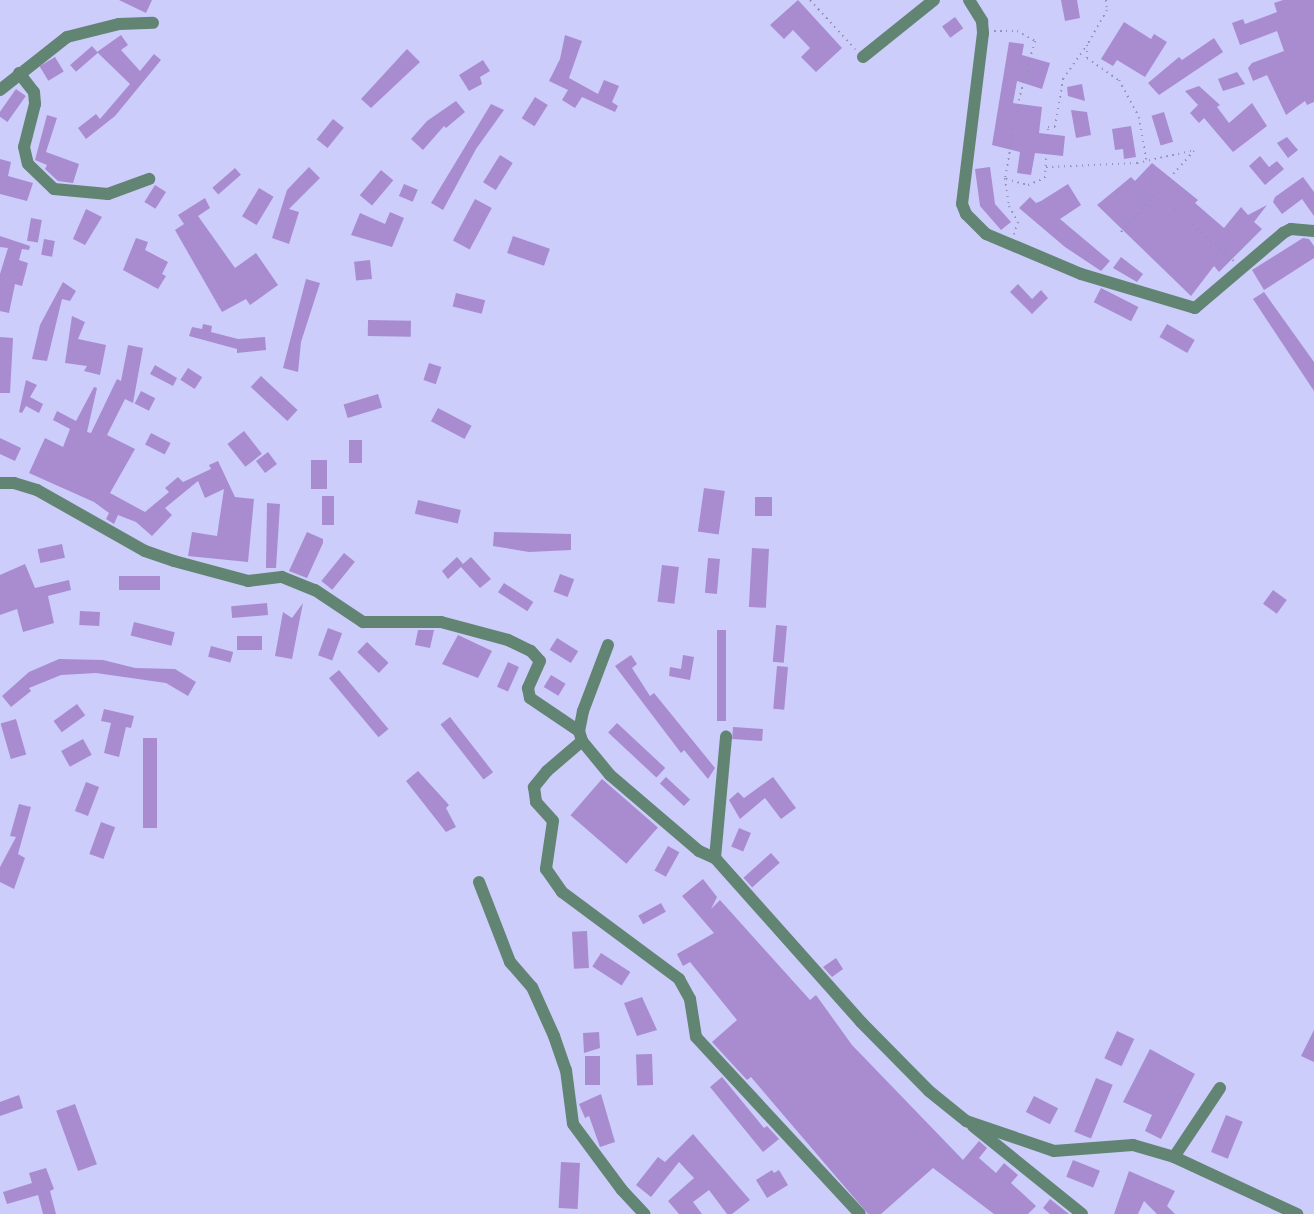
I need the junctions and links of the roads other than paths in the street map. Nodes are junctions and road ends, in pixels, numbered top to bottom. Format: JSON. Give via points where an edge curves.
{"nodes":[{"id":1,"x":934,"y":0,"type":"edge"},
{"id":2,"x":969,"y":0,"type":"edge"},
{"id":3,"x":153,"y":22,"type":"dead end"},
{"id":4,"x":863,"y":57,"type":"road end"},
{"id":5,"x":19,"y":73,"type":"junction"},
{"id":6,"x":0,"y":90,"type":"edge"},
{"id":7,"x":149,"y":179,"type":"dead end"},
{"id":8,"x":1314,"y":231,"type":"edge"},
{"id":9,"x":0,"y":483,"type":"edge"},
{"id":10,"x":608,"y":645,"type":"dead end"},
{"id":11,"x":581,"y":736,"type":"junction"},
{"id":12,"x":726,"y":736,"type":"dead end"},
{"id":13,"x":715,"y":858,"type":"junction"},
{"id":14,"x":479,"y":882,"type":"dead end"},
{"id":15,"x":1220,"y":1088,"type":"dead end"},
{"id":16,"x":966,"y":1121,"type":"junction"},
{"id":17,"x":1174,"y":1157,"type":"junction"},
{"id":18,"x":644,"y":1214,"type":"edge"},
{"id":19,"x":860,"y":1214,"type":"edge"},
{"id":20,"x":1082,"y":1214,"type":"edge"},
{"id":21,"x":1297,"y":1214,"type":"edge"}],
"edges":[{"from":1,"to":4,"type":"street"},
{"from":2,"to":8,"type":"street","via":[[977,9],[982,31],[962,204],[966,214],[986,234],[1081,274],[1195,308],[1291,229]]},
{"from":3,"to":5,"type":"street","via":[[86,30],[67,37]]},
{"from":5,"to":6,"type":"street"},
{"from":5,"to":7,"type":"street","via":[[34,92],[35,104],[24,147],[28,164],[54,189],[108,194]]},
{"from":9,"to":11,"type":"street","via":[[38,490],[145,550],[174,561],[248,581],[282,577],[315,590],[363,622],[441,622],[508,640],[531,651],[540,661],[528,688],[530,698]]},
{"from":10,"to":11,"type":"street"},
{"from":11,"to":13,"type":"street","via":[[610,775],[699,851]]},
{"from":11,"to":19,"type":"street","via":[[534,787],[536,802],[554,821],[546,869],[562,892],[680,979],[690,999],[696,1037]]},
{"from":12,"to":13,"type":"street"},
{"from":13,"to":16,"type":"street","via":[[861,1022],[929,1091]]},
{"from":14,"to":18,"type":"street","via":[[510,962],[532,987],[554,1036],[566,1070],[573,1124]]},
{"from":15,"to":17,"type":"street"},
{"from":16,"to":17,"type":"street","via":[[1054,1151],[1133,1145]]},
{"from":16,"to":20,"type":"street"},
{"from":17,"to":21,"type":"street"}]}
